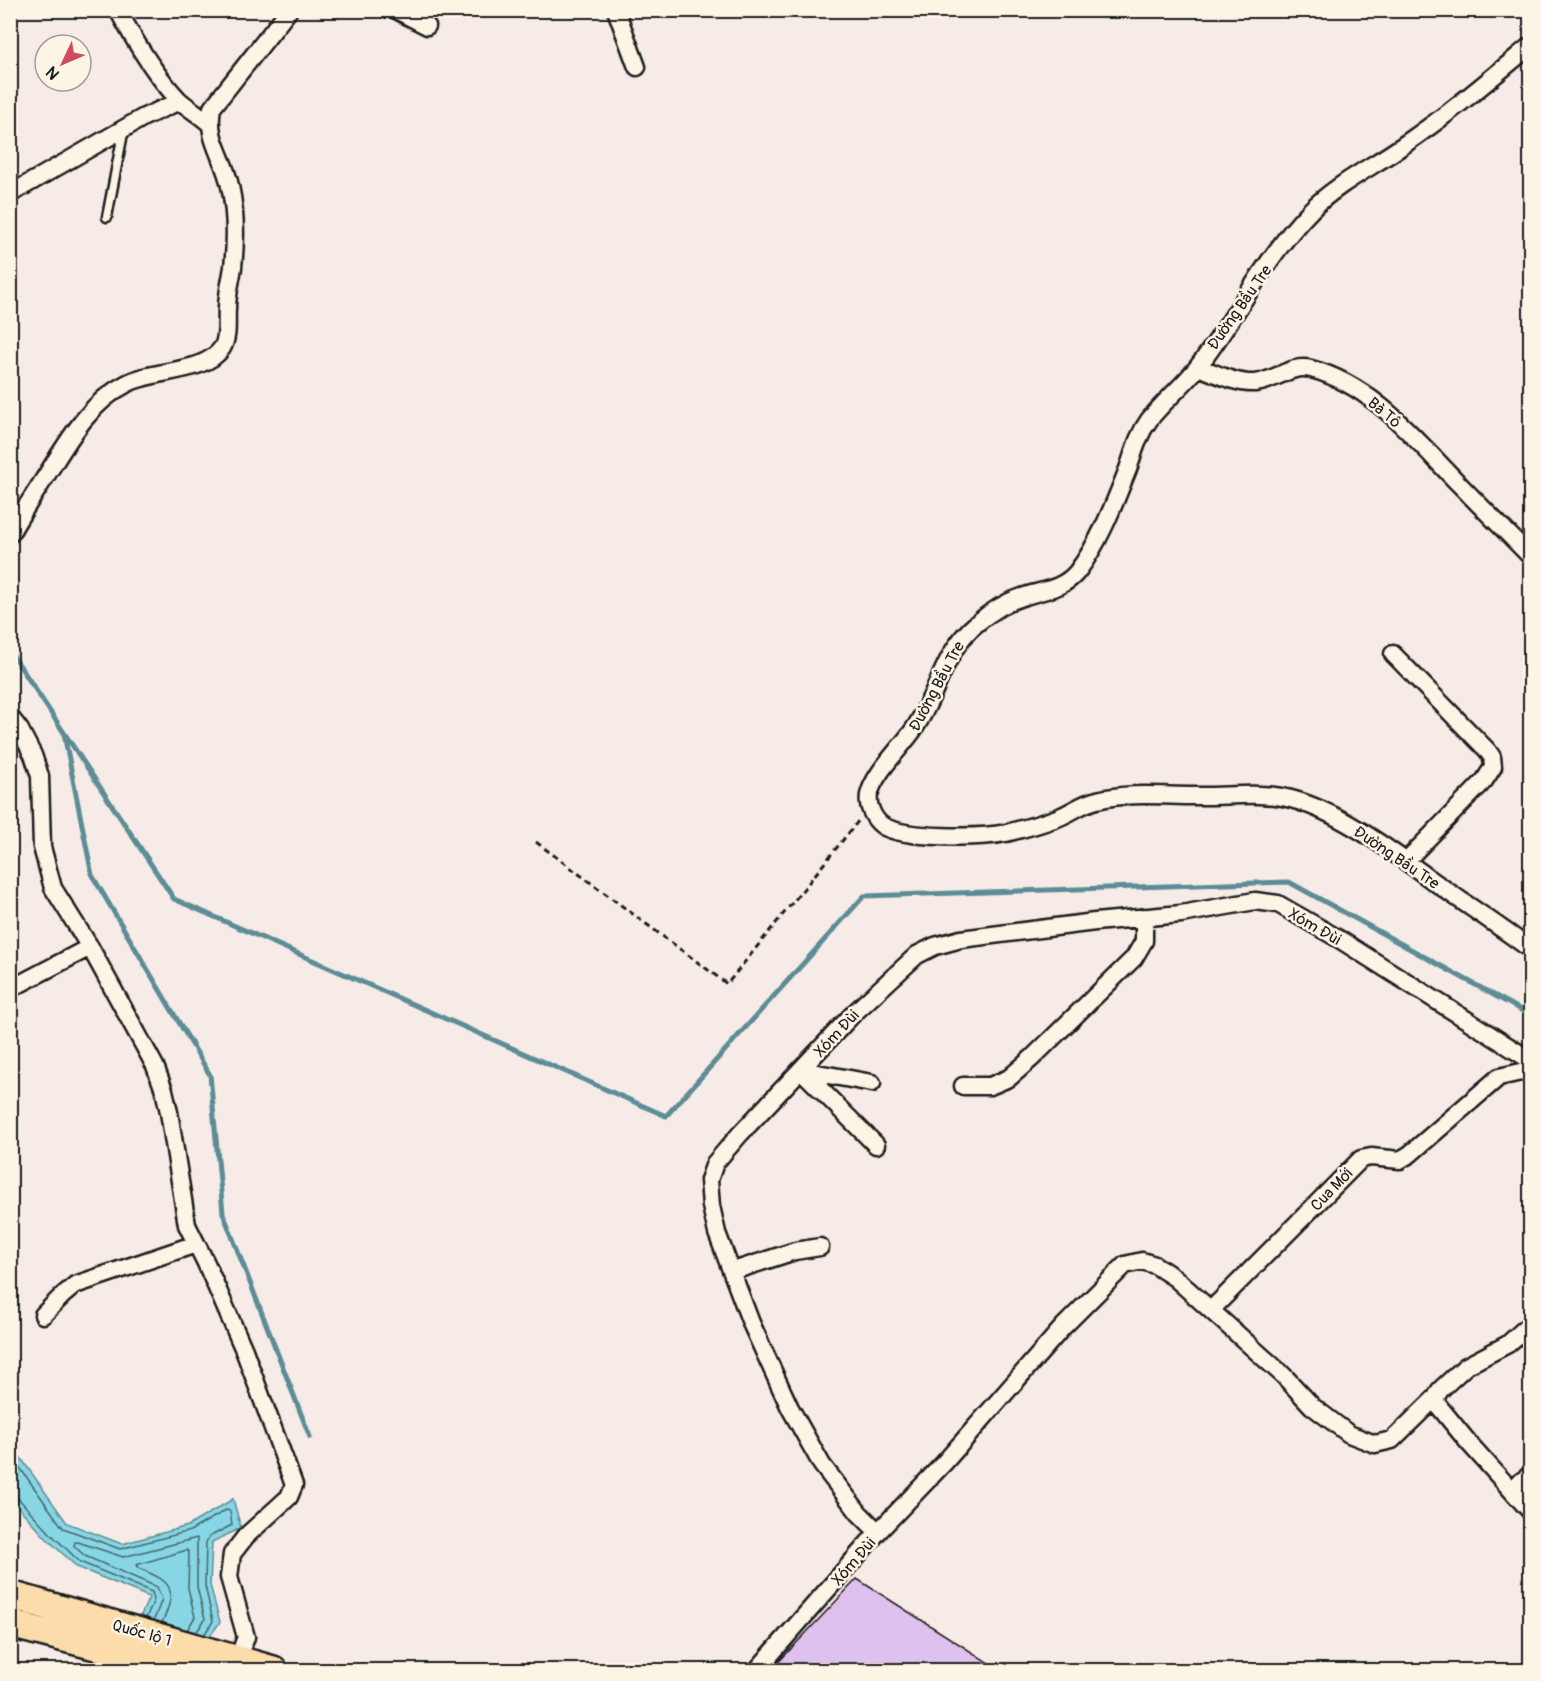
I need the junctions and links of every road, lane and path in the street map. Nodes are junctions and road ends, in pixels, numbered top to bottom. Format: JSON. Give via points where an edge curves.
{"nodes":[{"id":1,"x":118,"y":10,"type":"edge"},
{"id":2,"x":289,"y":10,"type":"edge"},
{"id":3,"x":396,"y":10,"type":"edge"},
{"id":4,"x":616,"y":10,"type":"edge"},
{"id":5,"x":427,"y":26,"type":"dead end"},
{"id":6,"x":1530,"y":46,"type":"edge"},
{"id":7,"x":637,"y":67,"type":"dead end"},
{"id":8,"x":180,"y":101,"type":"junction"},
{"id":9,"x":210,"y":123,"type":"junction"},
{"id":10,"x":124,"y":127,"type":"junction"},
{"id":11,"x":10,"y":194,"type":"edge"},
{"id":12,"x":107,"y":217,"type":"dead end"},
{"id":13,"x":1198,"y":367,"type":"junction"},
{"id":14,"x":12,"y":526,"type":"edge"},
{"id":15,"x":1530,"y":556,"type":"edge"},
{"id":16,"x":1393,"y":654,"type":"dead end"},
{"id":17,"x":10,"y":717,"type":"edge"},
{"id":18,"x":869,"y":807,"type":"junction"},
{"id":19,"x":536,"y":842,"type":"dead end"},
{"id":20,"x":1406,"y":861,"type":"junction"},
{"id":21,"x":1144,"y":917,"type":"junction"},
{"id":22,"x":90,"y":946,"type":"junction"},
{"id":23,"x":1530,"y":949,"type":"edge"},
{"id":24,"x":10,"y":989,"type":"edge"},
{"id":25,"x":1530,"y":1060,"type":"edge"},
{"id":26,"x":801,"y":1070,"type":"junction"},
{"id":27,"x":1530,"y":1070,"type":"edge"},
{"id":28,"x":872,"y":1083,"type":"dead end"},
{"id":29,"x":963,"y":1086,"type":"dead end"},
{"id":30,"x":876,"y":1145,"type":"dead end"},
{"id":31,"x":196,"y":1244,"type":"junction"},
{"id":32,"x":820,"y":1246,"type":"dead end"},
{"id":33,"x":732,"y":1272,"type":"junction"},
{"id":34,"x":1210,"y":1310,"type":"junction"},
{"id":35,"x":44,"y":1315,"type":"dead end"},
{"id":36,"x":1530,"y":1324,"type":"edge"},
{"id":37,"x":1436,"y":1397,"type":"junction"},
{"id":38,"x":1530,"y":1475,"type":"edge"},
{"id":39,"x":1510,"y":1489,"type":"junction"},
{"id":40,"x":1530,"y":1511,"type":"edge"},
{"id":41,"x":878,"y":1532,"type":"junction"},
{"id":42,"x":10,"y":1596,"type":"edge"},
{"id":43,"x":10,"y":1624,"type":"edge"},
{"id":44,"x":238,"y":1659,"type":"junction"},
{"id":45,"x":198,"y":1661,"type":"edge"},
{"id":46,"x":273,"y":1671,"type":"edge"},
{"id":47,"x":756,"y":1671,"type":"edge"}],
"edges":[{"from":1,"to":8,"type":"street","via":[[140,50]]},
{"from":2,"to":9,"type":"street","via":[[212,108]]},
{"from":3,"to":5,"type":"street"},
{"from":4,"to":7,"type":"street"},
{"from":6,"to":13,"type":"street","name":"Đường Bầu Tre","via":[[1429,127],[1311,210],[1268,264]]},
{"from":8,"to":9,"type":"street"},
{"from":8,"to":10,"type":"street"},
{"from":9,"to":14,"type":"street","via":[[236,215],[227,331],[222,348],[203,363],[126,383],[104,398],[72,435]]},
{"from":10,"to":11,"type":"street"},
{"from":10,"to":12,"type":"lane"},
{"from":13,"to":15,"type":"street","name":"Bà Tô","via":[[1254,383],[1303,367],[1358,390],[1396,419]]},
{"from":13,"to":18,"type":"street","name":"Đường Bầu Tre","via":[[1146,424],[1107,519],[1070,580],[1007,604],[962,637],[924,714],[873,787]]},
{"from":16,"to":20,"type":"street","via":[[1492,757],[1493,767]]},
{"from":17,"to":22,"type":"street","via":[[33,754],[40,776],[42,847],[53,888]]},
{"from":18,"to":19,"type":"path","via":[[727,984]]},
{"from":18,"to":20,"type":"street","name":"Đường Bầu Tre","via":[[883,826],[907,833],[981,835],[1003,834],[1059,817],[1098,799],[1152,794],[1262,794],[1314,806]]},
{"from":20,"to":23,"type":"street","name":"Đường Bầu Tre"},
{"from":21,"to":25,"type":"street","name":"Xóm Đùi","via":[[1255,901],[1278,904]]},
{"from":21,"to":26,"type":"street","name":"Xóm Đùi","via":[[962,939],[935,946],[917,956],[853,1014]]},
{"from":21,"to":29,"type":"street","via":[[1144,941],[1134,958],[1032,1058],[1009,1078],[990,1086]]},
{"from":22,"to":24,"type":"street"},
{"from":22,"to":31,"type":"street","via":[[164,1090],[183,1208]]},
{"from":26,"to":28,"type":"street"},
{"from":26,"to":30,"type":"street"},
{"from":26,"to":33,"type":"street","name":"Xóm Đùi","via":[[715,1163],[709,1180],[717,1233]]},
{"from":27,"to":34,"type":"street","name":"Cua Mới","via":[[1499,1077],[1400,1160],[1361,1159]]},
{"from":31,"to":35,"type":"street","via":[[75,1286]]},
{"from":31,"to":44,"type":"street","via":[[244,1350],[294,1485],[289,1497],[232,1554],[229,1577],[246,1637]]},
{"from":32,"to":33,"type":"street"},
{"from":33,"to":41,"type":"street","name":"Xóm Đùi","via":[[790,1408],[822,1465]]},
{"from":34,"to":37,"type":"street","via":[[1312,1406],[1348,1434],[1376,1444],[1392,1440]]},
{"from":34,"to":41,"type":"street","via":[[1155,1264],[1125,1265],[1063,1327]]},
{"from":36,"to":37,"type":"street","via":[[1508,1344],[1466,1366]]},
{"from":37,"to":39,"type":"street","via":[[1443,1412]]},
{"from":38,"to":39,"type":"street"},
{"from":39,"to":40,"type":"street"},
{"from":41,"to":47,"type":"street","name":"Xóm Đùi"},
{"from":42,"to":45,"type":"highway","name":"Quốc lộ 1","via":[[112,1623]]},
{"from":43,"to":45,"type":"highway","name":"Quốc lộ 1","via":[[80,1641]]},
{"from":44,"to":45,"type":"highway","name":"Quốc lộ 1"},
{"from":44,"to":46,"type":"highway","name":"Quốc lộ 1"}]}
